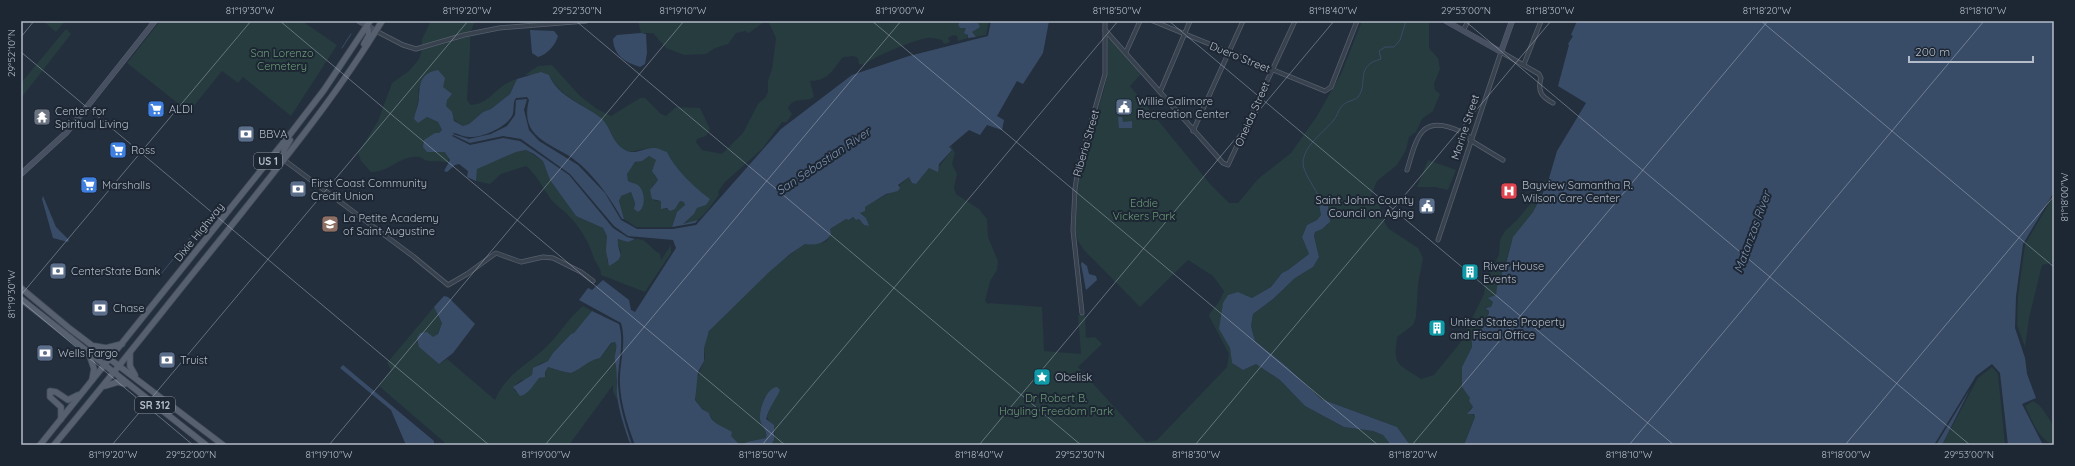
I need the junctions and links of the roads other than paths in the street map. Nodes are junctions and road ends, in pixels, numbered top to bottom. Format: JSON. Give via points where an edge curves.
{"nodes":[{"id":1,"x":156,"y":21,"type":"edge"},
{"id":2,"x":359,"y":21,"type":"edge"},
{"id":3,"x":382,"y":21,"type":"edge"},
{"id":4,"x":586,"y":21,"type":"edge"},
{"id":5,"x":1105,"y":21,"type":"edge"},
{"id":6,"x":1140,"y":21,"type":"edge"},
{"id":7,"x":1153,"y":21,"type":"edge"},
{"id":8,"x":1190,"y":21,"type":"edge"},
{"id":9,"x":1243,"y":21,"type":"edge"},
{"id":10,"x":1295,"y":21,"type":"edge"},
{"id":11,"x":1357,"y":21,"type":"edge"},
{"id":12,"x":1446,"y":21,"type":"edge"},
{"id":13,"x":1468,"y":21,"type":"edge"},
{"id":14,"x":1512,"y":21,"type":"edge"},
{"id":15,"x":1541,"y":21,"type":"edge"},
{"id":16,"x":368,"y":23,"type":"edge"},
{"id":17,"x":1464,"y":29,"type":"junction"},
{"id":18,"x":1106,"y":30,"type":"junction"},
{"id":19,"x":376,"y":31,"type":"junction"},
{"id":20,"x":1185,"y":34,"type":"junction"},
{"id":21,"x":1126,"y":52,"type":"junction"},
{"id":22,"x":1229,"y":52,"type":"junction"},
{"id":23,"x":1501,"y":52,"type":"junction"},
{"id":24,"x":1524,"y":64,"type":"junction"},
{"id":25,"x":1272,"y":70,"type":"junction"},
{"id":26,"x":1160,"y":92,"type":"junction"},
{"id":27,"x":316,"y":102,"type":"junction"},
{"id":28,"x":1553,"y":103,"type":"dead end"},
{"id":29,"x":1193,"y":131,"type":"junction"},
{"id":30,"x":301,"y":138,"type":"junction"},
{"id":31,"x":1471,"y":139,"type":"junction"},
{"id":32,"x":276,"y":156,"type":"junction"},
{"id":33,"x":284,"y":160,"type":"junction"},
{"id":34,"x":1503,"y":160,"type":"dead end"},
{"id":35,"x":268,"y":162,"type":"junction"},
{"id":36,"x":1407,"y":170,"type":"dead end"},
{"id":37,"x":21,"y":174,"type":"edge"},
{"id":38,"x":232,"y":225,"type":"junction"},
{"id":39,"x":1438,"y":240,"type":"dead end"},
{"id":40,"x":593,"y":281,"type":"dead end"},
{"id":41,"x":21,"y":288,"type":"edge"},
{"id":42,"x":30,"y":296,"type":"junction"},
{"id":43,"x":23,"y":301,"type":"edge"},
{"id":44,"x":1082,"y":313,"type":"dead end"},
{"id":45,"x":91,"y":344,"type":"junction"},
{"id":46,"x":122,"y":344,"type":"junction"},
{"id":47,"x":131,"y":351,"type":"junction"},
{"id":48,"x":89,"y":354,"type":"junction"},
{"id":49,"x":110,"y":358,"type":"junction"},
{"id":50,"x":119,"y":365,"type":"junction"},
{"id":51,"x":104,"y":366,"type":"junction"},
{"id":52,"x":113,"y":373,"type":"junction"},
{"id":53,"x":138,"y":380,"type":"junction"},
{"id":54,"x":91,"y":382,"type":"junction"},
{"id":55,"x":127,"y":384,"type":"junction"},
{"id":56,"x":103,"y":387,"type":"junction"},
{"id":57,"x":81,"y":394,"type":"junction"},
{"id":58,"x":61,"y":419,"type":"junction"},
{"id":59,"x":190,"y":432,"type":"junction"},
{"id":60,"x":216,"y":440,"type":"junction"},
{"id":61,"x":40,"y":445,"type":"edge"},
{"id":62,"x":54,"y":445,"type":"edge"},
{"id":63,"x":206,"y":445,"type":"edge"},
{"id":64,"x":222,"y":445,"type":"edge"}],
"edges":[{"from":1,"to":37,"type":"main road","via":[[67,132]]},
{"from":2,"to":16,"type":"main road"},
{"from":3,"to":19,"type":"main road","number":"US 1"},
{"from":4,"to":19,"type":"street","via":[[499,28],[416,49]]},
{"from":5,"to":18,"type":"street","name":"Riberia Street"},
{"from":6,"to":21,"type":"street"},
{"from":7,"to":20,"type":"street","name":"Duero Street"},
{"from":8,"to":20,"type":"street"},
{"from":9,"to":22,"type":"street"},
{"from":10,"to":25,"type":"street","name":"Oneida Street"},
{"from":11,"to":25,"type":"street","name":"Duero Street","via":[[1331,88],[1327,91]]},
{"from":12,"to":17,"type":"main road"},
{"from":13,"to":17,"type":"street"},
{"from":14,"to":23,"type":"main road","name":"Marine Street"},
{"from":15,"to":24,"type":"street"},
{"from":16,"to":19,"type":"main road"},
{"from":16,"to":27,"type":"main road","name":"Dixie Highway","number":"US 1"},
{"from":16,"to":30,"type":"main road","via":[[369,35],[364,44]]},
{"from":17,"to":23,"type":"main road"},
{"from":18,"to":21,"type":"street"},
{"from":18,"to":44,"type":"street","name":"Riberia Street","via":[[1105,74],[1075,184],[1073,230]]},
{"from":19,"to":30,"type":"main road","name":"Dixie Highway","number":"US 1","via":[[336,92]]},
{"from":20,"to":22,"type":"street","name":"Duero Street"},
{"from":20,"to":26,"type":"street"},
{"from":21,"to":26,"type":"street"},
{"from":22,"to":25,"type":"street","name":"Duero Street"},
{"from":22,"to":29,"type":"street"},
{"from":23,"to":24,"type":"street"},
{"from":23,"to":31,"type":"street","name":"Marine Street"},
{"from":24,"to":28,"type":"street","via":[[1539,74],[1541,78],[1538,87],[1541,94]]},
{"from":25,"to":29,"type":"street","name":"Oneida Street","via":[[1230,164],[1223,163]]},
{"from":26,"to":29,"type":"street"},
{"from":27,"to":33,"type":"main road","via":[[285,147]]},
{"from":27,"to":35,"type":"main road","name":"Dixie Highway","number":"US 1"},
{"from":30,"to":33,"type":"main road","name":"Dixie Highway","number":"US 1"},
{"from":31,"to":34,"type":"street"},
{"from":31,"to":36,"type":"street","via":[[1446,127],[1429,127],[1418,140]]},
{"from":31,"to":39,"type":"street","name":"Marine Street"},
{"from":32,"to":33,"type":"main road"},
{"from":32,"to":35,"type":"main road"},
{"from":32,"to":38,"type":"main road","via":[[277,163],[233,218]]},
{"from":33,"to":38,"type":"main road","name":"Dixie Highway","number":"US 1"},
{"from":33,"to":40,"type":"street","via":[[448,285],[496,253],[521,262],[543,257],[553,258]]},
{"from":35,"to":46,"type":"main road","name":"Dixie Highway","number":"US 1"},
{"from":38,"to":47,"type":"main road","name":"Dixie Highway","number":"US 1"},
{"from":41,"to":42,"type":"main road","number":"SR 312"},
{"from":42,"to":43,"type":"main road"},
{"from":42,"to":45,"type":"main road","number":"SR 312"},
{"from":43,"to":48,"type":"main road","number":"SR 312"},
{"from":45,"to":46,"type":"main road","via":[[106,348]]},
{"from":45,"to":49,"type":"main road","number":"SR 312"},
{"from":46,"to":49,"type":"main road","name":"Dixie Highway","number":"US 1"},
{"from":47,"to":50,"type":"main road","name":"Dixie Highway","number":"US 1"},
{"from":47,"to":53,"type":"main road","via":[[130,366]]},
{"from":48,"to":51,"type":"main road","number":"SR 312"},
{"from":48,"to":54,"type":"main road","via":[[94,369]]},
{"from":49,"to":50,"type":"main road","number":"SR 312"},
{"from":49,"to":51,"type":"main road","name":"Dixie Highway","number":"US 1"},
{"from":50,"to":52,"type":"main road","name":"Dixie Highway","number":"US 1"},
{"from":50,"to":53,"type":"main road","number":"SR 312"},
{"from":51,"to":52,"type":"main road","number":"SR 312"},
{"from":51,"to":54,"type":"main road","name":"Dixie Highway","number":"US 1"},
{"from":52,"to":55,"type":"main road","number":"SR 312"},
{"from":52,"to":56,"type":"main road","name":"Dixie Highway","number":"US 1"},
{"from":53,"to":60,"type":"main road","number":"SR 312"},
{"from":54,"to":57,"type":"main road","name":"Dixie Highway","number":"US 1"},
{"from":55,"to":56,"type":"main road","via":[[118,382]]},
{"from":55,"to":59,"type":"main road","number":"SR 312"},
{"from":56,"to":62,"type":"main road","name":"Dixie Highway","number":"US 1"},
{"from":57,"to":58,"type":"main road","name":"Dixie Highway","number":"US 1"},
{"from":57,"to":58,"type":"main road","via":[[68,400],[56,392],[50,392],[50,397],[61,407]]},
{"from":58,"to":61,"type":"main road","name":"Dixie Highway","number":"US 1"},
{"from":59,"to":60,"type":"main road","via":[[196,429]]},
{"from":59,"to":63,"type":"main road","number":"SR 312"},
{"from":60,"to":64,"type":"main road","number":"SR 312"}]}
